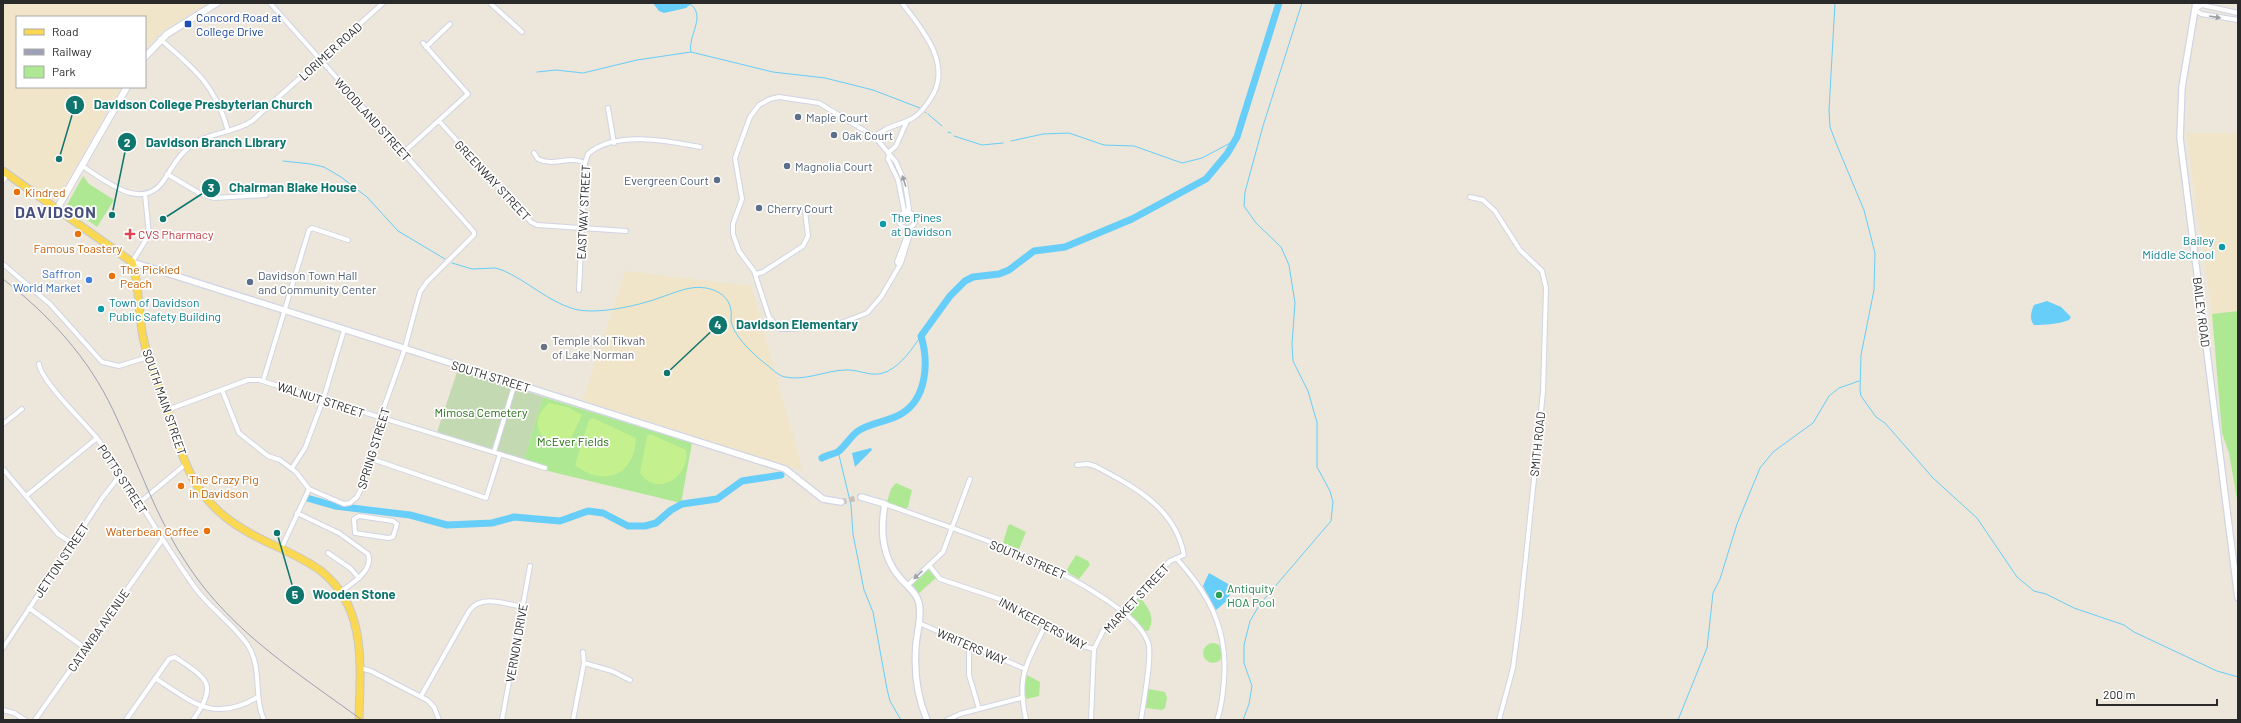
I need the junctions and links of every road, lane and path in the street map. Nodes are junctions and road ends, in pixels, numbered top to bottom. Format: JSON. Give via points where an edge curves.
{"nodes":[{"id":1,"x":217,"y":3,"type":"edge"},
{"id":2,"x":270,"y":3,"type":"edge"},
{"id":3,"x":383,"y":3,"type":"edge"},
{"id":4,"x":490,"y":3,"type":"edge"},
{"id":5,"x":902,"y":3,"type":"edge"},
{"id":6,"x":2195,"y":6,"type":"edge"},
{"id":7,"x":2238,"y":13,"type":"edge"},
{"id":8,"x":2238,"y":20,"type":"edge"},
{"id":9,"x":450,"y":24,"type":"dead end"},
{"id":10,"x":522,"y":32,"type":"dead end"},
{"id":11,"x":160,"y":39,"type":"junction"},
{"id":12,"x":146,"y":56,"type":"edge"},
{"id":13,"x":321,"y":59,"type":"junction"},
{"id":14,"x":126,"y":88,"type":"edge"},
{"id":15,"x":608,"y":108,"type":"dead end"},
{"id":16,"x":907,"y":120,"type":"junction"},
{"id":17,"x":439,"y":121,"type":"junction"},
{"id":18,"x":228,"y":131,"type":"junction"},
{"id":19,"x":875,"y":137,"type":"junction"},
{"id":20,"x":614,"y":143,"type":"junction"},
{"id":21,"x":700,"y":147,"type":"dead end"},
{"id":22,"x":404,"y":152,"type":"junction"},
{"id":23,"x":534,"y":153,"type":"dead end"},
{"id":24,"x":888,"y":154,"type":"junction"},
{"id":25,"x":585,"y":163,"type":"junction"},
{"id":26,"x":82,"y":166,"type":"junction"},
{"id":27,"x":5,"y":172,"type":"edge"},
{"id":28,"x":167,"y":174,"type":"junction"},
{"id":29,"x":3,"y":181,"type":"edge"},
{"id":30,"x":145,"y":194,"type":"junction"},
{"id":31,"x":266,"y":195,"type":"dead end"},
{"id":32,"x":1470,"y":197,"type":"dead end"},
{"id":33,"x":57,"y":209,"type":"junction"},
{"id":34,"x":805,"y":211,"type":"dead end"},
{"id":35,"x":907,"y":212,"type":"junction"},
{"id":36,"x":582,"y":228,"type":"junction"},
{"id":37,"x":626,"y":230,"type":"dead end"},
{"id":38,"x":908,"y":230,"type":"junction"},
{"id":39,"x":474,"y":235,"type":"joint"},
{"id":40,"x":348,"y":240,"type":"dead end"},
{"id":41,"x":132,"y":262,"type":"junction"},
{"id":42,"x":3,"y":264,"type":"edge"},
{"id":43,"x":756,"y":274,"type":"junction"},
{"id":44,"x":579,"y":290,"type":"dead end"},
{"id":45,"x":286,"y":311,"type":"junction"},
{"id":46,"x":344,"y":330,"type":"junction"},
{"id":47,"x":404,"y":348,"type":"junction"},
{"id":48,"x":149,"y":357,"type":"junction"},
{"id":49,"x":38,"y":364,"type":"dead end"},
{"id":50,"x":264,"y":381,"type":"junction"},
{"id":51,"x":515,"y":383,"type":"junction"},
{"id":52,"x":222,"y":390,"type":"junction"},
{"id":53,"x":323,"y":400,"type":"junction"},
{"id":54,"x":22,"y":409,"type":"dead end"},
{"id":55,"x":167,"y":410,"type":"junction"},
{"id":56,"x":381,"y":418,"type":"junction"},
{"id":57,"x":3,"y":424,"type":"edge"},
{"id":58,"x":97,"y":438,"type":"junction"},
{"id":59,"x":494,"y":452,"type":"junction"},
{"id":60,"x":500,"y":454,"type":"junction"},
{"id":61,"x":369,"y":458,"type":"junction"},
{"id":62,"x":186,"y":464,"type":"junction"},
{"id":63,"x":1077,"y":465,"type":"dead end"},
{"id":64,"x":292,"y":468,"type":"junction"},
{"id":65,"x":545,"y":468,"type":"dead end"},
{"id":66,"x":3,"y":469,"type":"edge"},
{"id":67,"x":121,"y":474,"type":"junction"},
{"id":68,"x":970,"y":479,"type":"dead end"},
{"id":69,"x":309,"y":489,"type":"junction"},
{"id":70,"x":26,"y":496,"type":"junction"},
{"id":71,"x":861,"y":498,"type":"tunnel mouth"},
{"id":72,"x":139,"y":502,"type":"junction"},
{"id":73,"x":841,"y":502,"type":"tunnel mouth"},
{"id":74,"x":885,"y":504,"type":"junction"},
{"id":75,"x":297,"y":513,"type":"junction"},
{"id":76,"x":953,"y":528,"type":"junction"},
{"id":77,"x":355,"y":533,"type":"junction"},
{"id":78,"x":162,"y":540,"type":"junction"},
{"id":79,"x":350,"y":540,"type":"junction"},
{"id":80,"x":72,"y":543,"type":"junction"},
{"id":81,"x":281,"y":549,"type":"junction"},
{"id":82,"x":328,"y":553,"type":"dead end"},
{"id":83,"x":1176,"y":558,"type":"junction"},
{"id":84,"x":929,"y":565,"type":"junction"},
{"id":85,"x":530,"y":566,"type":"dead end"},
{"id":86,"x":359,"y":578,"type":"junction"},
{"id":87,"x":907,"y":586,"type":"junction"},
{"id":88,"x":340,"y":592,"type":"junction"},
{"id":89,"x":2238,"y":598,"type":"edge"},
{"id":90,"x":523,"y":607,"type":"junction"},
{"id":91,"x":29,"y":608,"type":"junction"},
{"id":92,"x":1121,"y":610,"type":"junction"},
{"id":93,"x":919,"y":623,"type":"junction"},
{"id":94,"x":1046,"y":624,"type":"junction"},
{"id":95,"x":969,"y":644,"type":"junction"},
{"id":96,"x":3,"y":648,"type":"edge"},
{"id":97,"x":85,"y":648,"type":"junction"},
{"id":98,"x":1094,"y":649,"type":"junction"},
{"id":99,"x":583,"y":652,"type":"dead end"},
{"id":100,"x":584,"y":664,"type":"junction"},
{"id":101,"x":360,"y":668,"type":"junction"},
{"id":102,"x":1025,"y":668,"type":"junction"},
{"id":103,"x":155,"y":678,"type":"junction"},
{"id":104,"x":630,"y":680,"type":"dead end"},
{"id":105,"x":421,"y":696,"type":"junction"},
{"id":106,"x":258,"y":698,"type":"junction"},
{"id":107,"x":1021,"y":698,"type":"junction"},
{"id":108,"x":202,"y":708,"type":"junction"},
{"id":109,"x":979,"y":709,"type":"junction"},
{"id":110,"x":3,"y":710,"type":"edge"},
{"id":111,"x":25,"y":720,"type":"edge"},
{"id":112,"x":35,"y":720,"type":"edge"},
{"id":113,"x":126,"y":720,"type":"edge"},
{"id":114,"x":193,"y":720,"type":"edge"},
{"id":115,"x":264,"y":720,"type":"edge"},
{"id":116,"x":359,"y":720,"type":"edge"},
{"id":117,"x":439,"y":720,"type":"edge"},
{"id":118,"x":502,"y":720,"type":"edge"},
{"id":119,"x":573,"y":720,"type":"edge"},
{"id":120,"x":927,"y":720,"type":"edge"},
{"id":121,"x":947,"y":720,"type":"edge"},
{"id":122,"x":1026,"y":720,"type":"edge"},
{"id":123,"x":1091,"y":720,"type":"edge"},
{"id":124,"x":1141,"y":720,"type":"edge"},
{"id":125,"x":1217,"y":720,"type":"edge"},
{"id":126,"x":1499,"y":720,"type":"edge"}],
"edges":[{"from":1,"to":11,"type":"main road"},
{"from":2,"to":13,"type":"street","name":"WOODLAND STREET"},
{"from":3,"to":13,"type":"street","name":"LORIMER ROAD"},
{"from":4,"to":10,"type":"street"},
{"from":5,"to":16,"type":"street","via":[[931,44],[939,71],[933,95],[922,111]]},
{"from":6,"to":7,"type":"street","via":[[2202,5]]},
{"from":6,"to":8,"type":"street","one_way":true,"via":[[2201,14]]},
{"from":6,"to":89,"type":"street","name":"BAILEY ROAD","via":[[2182,87],[2180,138]]},
{"from":9,"to":17,"type":"street","via":[[425,45],[468,94]]},
{"from":11,"to":12,"type":"main road"},
{"from":11,"to":18,"type":"street","via":[[211,89],[219,103]]},
{"from":13,"to":18,"type":"street","name":"LORIMER ROAD","via":[[252,121]]},
{"from":13,"to":22,"type":"street","name":"WOODLAND STREET"},
{"from":14,"to":26,"type":"main road"},
{"from":15,"to":20,"type":"street"},
{"from":16,"to":19,"type":"street","via":[[882,131]]},
{"from":16,"to":24,"type":"street","via":[[896,146]]},
{"from":17,"to":22,"type":"street"},
{"from":17,"to":36,"type":"street","name":"GREENWAY STREET","via":[[531,222],[537,225]]},
{"from":18,"to":28,"type":"street","name":"LORIMER ROAD","via":[[205,137],[192,145],[176,159]]},
{"from":19,"to":24,"type":"street"},
{"from":19,"to":43,"type":"street","via":[[815,102],[779,97],[765,102],[756,109],[746,127],[735,158],[742,199],[733,230],[736,246]]},
{"from":20,"to":21,"type":"street","name":"EASTWAY STREET","via":[[646,138]]},
{"from":20,"to":25,"type":"street","name":"EASTWAY STREET","via":[[590,152]]},
{"from":22,"to":39,"type":"street","name":"WOODLAND STREET"},
{"from":23,"to":25,"type":"street","via":[[538,159],[547,162],[575,160]]},
{"from":24,"to":35,"type":"street","via":[[898,180],[904,210]]},
{"from":25,"to":36,"type":"street","name":"EASTWAY STREET"},
{"from":26,"to":30,"type":"street","via":[[124,192]]},
{"from":26,"to":33,"type":"main road"},
{"from":27,"to":29,"type":"street"},
{"from":27,"to":33,"type":"main road"},
{"from":28,"to":30,"type":"street","name":"LORIMER ROAD","via":[[155,189]]},
{"from":28,"to":31,"type":"street","via":[[199,193],[214,198]]},
{"from":30,"to":41,"type":"street","via":[[149,235]]},
{"from":32,"to":126,"type":"street","name":"SMITH ROAD","via":[[1483,200],[1495,211],[1520,250],[1542,272],[1546,288],[1543,392],[1520,614],[1513,668]]},
{"from":33,"to":41,"type":"main road"},
{"from":34,"to":43,"type":"street","via":[[808,236],[803,246]]},
{"from":35,"to":38,"type":"street","via":[[915,221]]},
{"from":35,"to":38,"type":"street","via":[[902,215],[899,222]]},
{"from":36,"to":37,"type":"street","name":"GREENWAY STREET"},
{"from":36,"to":44,"type":"street","name":"EASTWAY STREET"},
{"from":38,"to":43,"type":"street","via":[[897,262],[899,265],[881,297],[867,313],[841,323],[780,329],[769,317]]},
{"from":39,"to":47,"type":"street","name":"SPRING STREET","via":[[423,287],[418,296]]},
{"from":40,"to":45,"type":"street","via":[[312,228],[309,230]]},
{"from":41,"to":45,"type":"street","name":"SOUTH STREET"},
{"from":41,"to":48,"type":"main road","name":"SOUTH MAIN STREET","via":[[139,291],[142,333]]},
{"from":42,"to":48,"type":"street","via":[[50,304],[102,362],[119,366]]},
{"from":45,"to":46,"type":"street","name":"SOUTH STREET"},
{"from":45,"to":50,"type":"street"},
{"from":46,"to":47,"type":"street","name":"SOUTH STREET"},
{"from":46,"to":53,"type":"street"},
{"from":47,"to":51,"type":"street","name":"SOUTH STREET"},
{"from":47,"to":56,"type":"street","name":"SPRING STREET"},
{"from":48,"to":55,"type":"main road","name":"SOUTH MAIN STREET"},
{"from":49,"to":58,"type":"street","name":"POTTS STREET","via":[[40,371]]},
{"from":50,"to":52,"type":"street","name":"WALNUT STREET","via":[[248,380]]},
{"from":50,"to":53,"type":"street","name":"WALNUT STREET"},
{"from":51,"to":59,"type":"street"},
{"from":51,"to":73,"type":"street","name":"SOUTH STREET","via":[[785,469],[823,499]]},
{"from":52,"to":55,"type":"street","name":"WALNUT STREET"},
{"from":52,"to":64,"type":"street","name":"SPRING STREET","via":[[239,433],[264,453]]},
{"from":53,"to":56,"type":"street","name":"WALNUT STREET"},
{"from":53,"to":64,"type":"street","via":[[305,448]]},
{"from":54,"to":57,"type":"street"},
{"from":55,"to":62,"type":"main road","name":"SOUTH MAIN STREET"},
{"from":56,"to":59,"type":"street","name":"WALNUT STREET"},
{"from":56,"to":61,"type":"street","name":"SPRING STREET"},
{"from":58,"to":67,"type":"street","name":"POTTS STREET"},
{"from":58,"to":70,"type":"street"},
{"from":59,"to":60,"type":"street","name":"WALNUT STREET"},
{"from":60,"to":61,"type":"street","via":[[486,498]]},
{"from":60,"to":65,"type":"street","name":"WALNUT STREET"},
{"from":61,"to":69,"type":"street","name":"SPRING STREET","via":[[361,489],[350,503],[337,502]]},
{"from":62,"to":72,"type":"street"},
{"from":62,"to":81,"type":"main road","name":"SOUTH MAIN STREET","via":[[197,486],[217,511],[236,526]]},
{"from":63,"to":83,"type":"street","name":"MARKET STREET","via":[[1095,466],[1151,499],[1179,535],[1184,555]]},
{"from":64,"to":69,"type":"street","name":"SPRING STREET"},
{"from":66,"to":70,"type":"street"},
{"from":67,"to":72,"type":"street","name":"POTTS STREET"},
{"from":67,"to":80,"type":"street","name":"JETTON STREET"},
{"from":68,"to":76,"type":"street"},
{"from":69,"to":75,"type":"street"},
{"from":70,"to":80,"type":"street","via":[[58,534]]},
{"from":71,"to":74,"type":"street","name":"SOUTH STREET","via":[[866,497]]},
{"from":72,"to":78,"type":"street","name":"POTTS STREET"},
{"from":74,"to":76,"type":"street","name":"SOUTH STREET"},
{"from":74,"to":87,"type":"street","via":[[883,541],[888,558]]},
{"from":75,"to":79,"type":"street"},
{"from":75,"to":81,"type":"street"},
{"from":76,"to":84,"type":"street","via":[[943,552]]},
{"from":76,"to":92,"type":"street","name":"SOUTH STREET","via":[[1021,553],[1055,569]]},
{"from":77,"to":77,"type":"street","via":[[354,519],[359,516],[393,521],[397,524],[393,537]]},
{"from":77,"to":79,"type":"street"},
{"from":78,"to":97,"type":"street","name":"CATAWBA AVENUE"},
{"from":78,"to":106,"type":"street","name":"POTTS STREET","via":[[204,599],[246,643],[254,656]]},
{"from":79,"to":86,"type":"street","via":[[370,558]]},
{"from":80,"to":91,"type":"street","name":"JETTON STREET"},
{"from":81,"to":88,"type":"main road","name":"SOUTH MAIN STREET","via":[[321,572]]},
{"from":82,"to":86,"type":"street"},
{"from":83,"to":92,"type":"street","name":"MARKET STREET"},
{"from":83,"to":125,"type":"street","via":[[1200,586],[1213,610],[1223,640],[1224,689]]},
{"from":84,"to":87,"type":"street","one_way":true},
{"from":84,"to":94,"type":"street","name":"INN KEEPERS WAY","via":[[940,579],[1003,600]]},
{"from":85,"to":90,"type":"street","name":"VERNON DRIVE"},
{"from":86,"to":88,"type":"street"},
{"from":87,"to":93,"type":"street","via":[[919,602]]},
{"from":88,"to":101,"type":"main road","name":"SOUTH MAIN STREET","via":[[352,611],[357,627]]},
{"from":90,"to":105,"type":"street","via":[[486,601],[474,605],[468,611]]},
{"from":90,"to":118,"type":"street","name":"VERNON DRIVE"},
{"from":91,"to":96,"type":"street","name":"JETTON STREET"},
{"from":91,"to":97,"type":"street"},
{"from":92,"to":98,"type":"street","name":"MARKET STREET","via":[[1103,631]]},
{"from":92,"to":124,"type":"street","name":"SOUTH STREET","via":[[1141,631],[1148,643],[1150,655]]},
{"from":93,"to":95,"type":"street","name":"WRITERS WAY"},
{"from":93,"to":120,"type":"street","via":[[915,664],[922,709]]},
{"from":94,"to":98,"type":"street","name":"INN KEEPERS WAY","via":[[1083,646]]},
{"from":94,"to":102,"type":"street"},
{"from":95,"to":102,"type":"street","name":"WRITERS WAY"},
{"from":95,"to":109,"type":"street","via":[[969,675]]},
{"from":97,"to":112,"type":"street","name":"CATAWBA AVENUE"},
{"from":98,"to":123,"type":"street","name":"MARKET STREET"},
{"from":99,"to":100,"type":"street"},
{"from":100,"to":104,"type":"street","via":[[608,669]]},
{"from":100,"to":119,"type":"street"},
{"from":101,"to":105,"type":"street"},
{"from":101,"to":116,"type":"main road","name":"SOUTH MAIN STREET"},
{"from":102,"to":107,"type":"street","via":[[1021,682]]},
{"from":103,"to":108,"type":"street"},
{"from":103,"to":108,"type":"street","via":[[169,659],[175,657],[202,676],[207,684],[208,691]]},
{"from":103,"to":113,"type":"street"},
{"from":105,"to":117,"type":"street","via":[[432,704]]},
{"from":106,"to":108,"type":"street","via":[[246,706],[231,711]]},
{"from":106,"to":115,"type":"street","name":"POTTS STREET"},
{"from":107,"to":109,"type":"street"},
{"from":107,"to":122,"type":"street"},
{"from":108,"to":114,"type":"street"},
{"from":109,"to":121,"type":"street"},
{"from":110,"to":111,"type":"street"}]}
